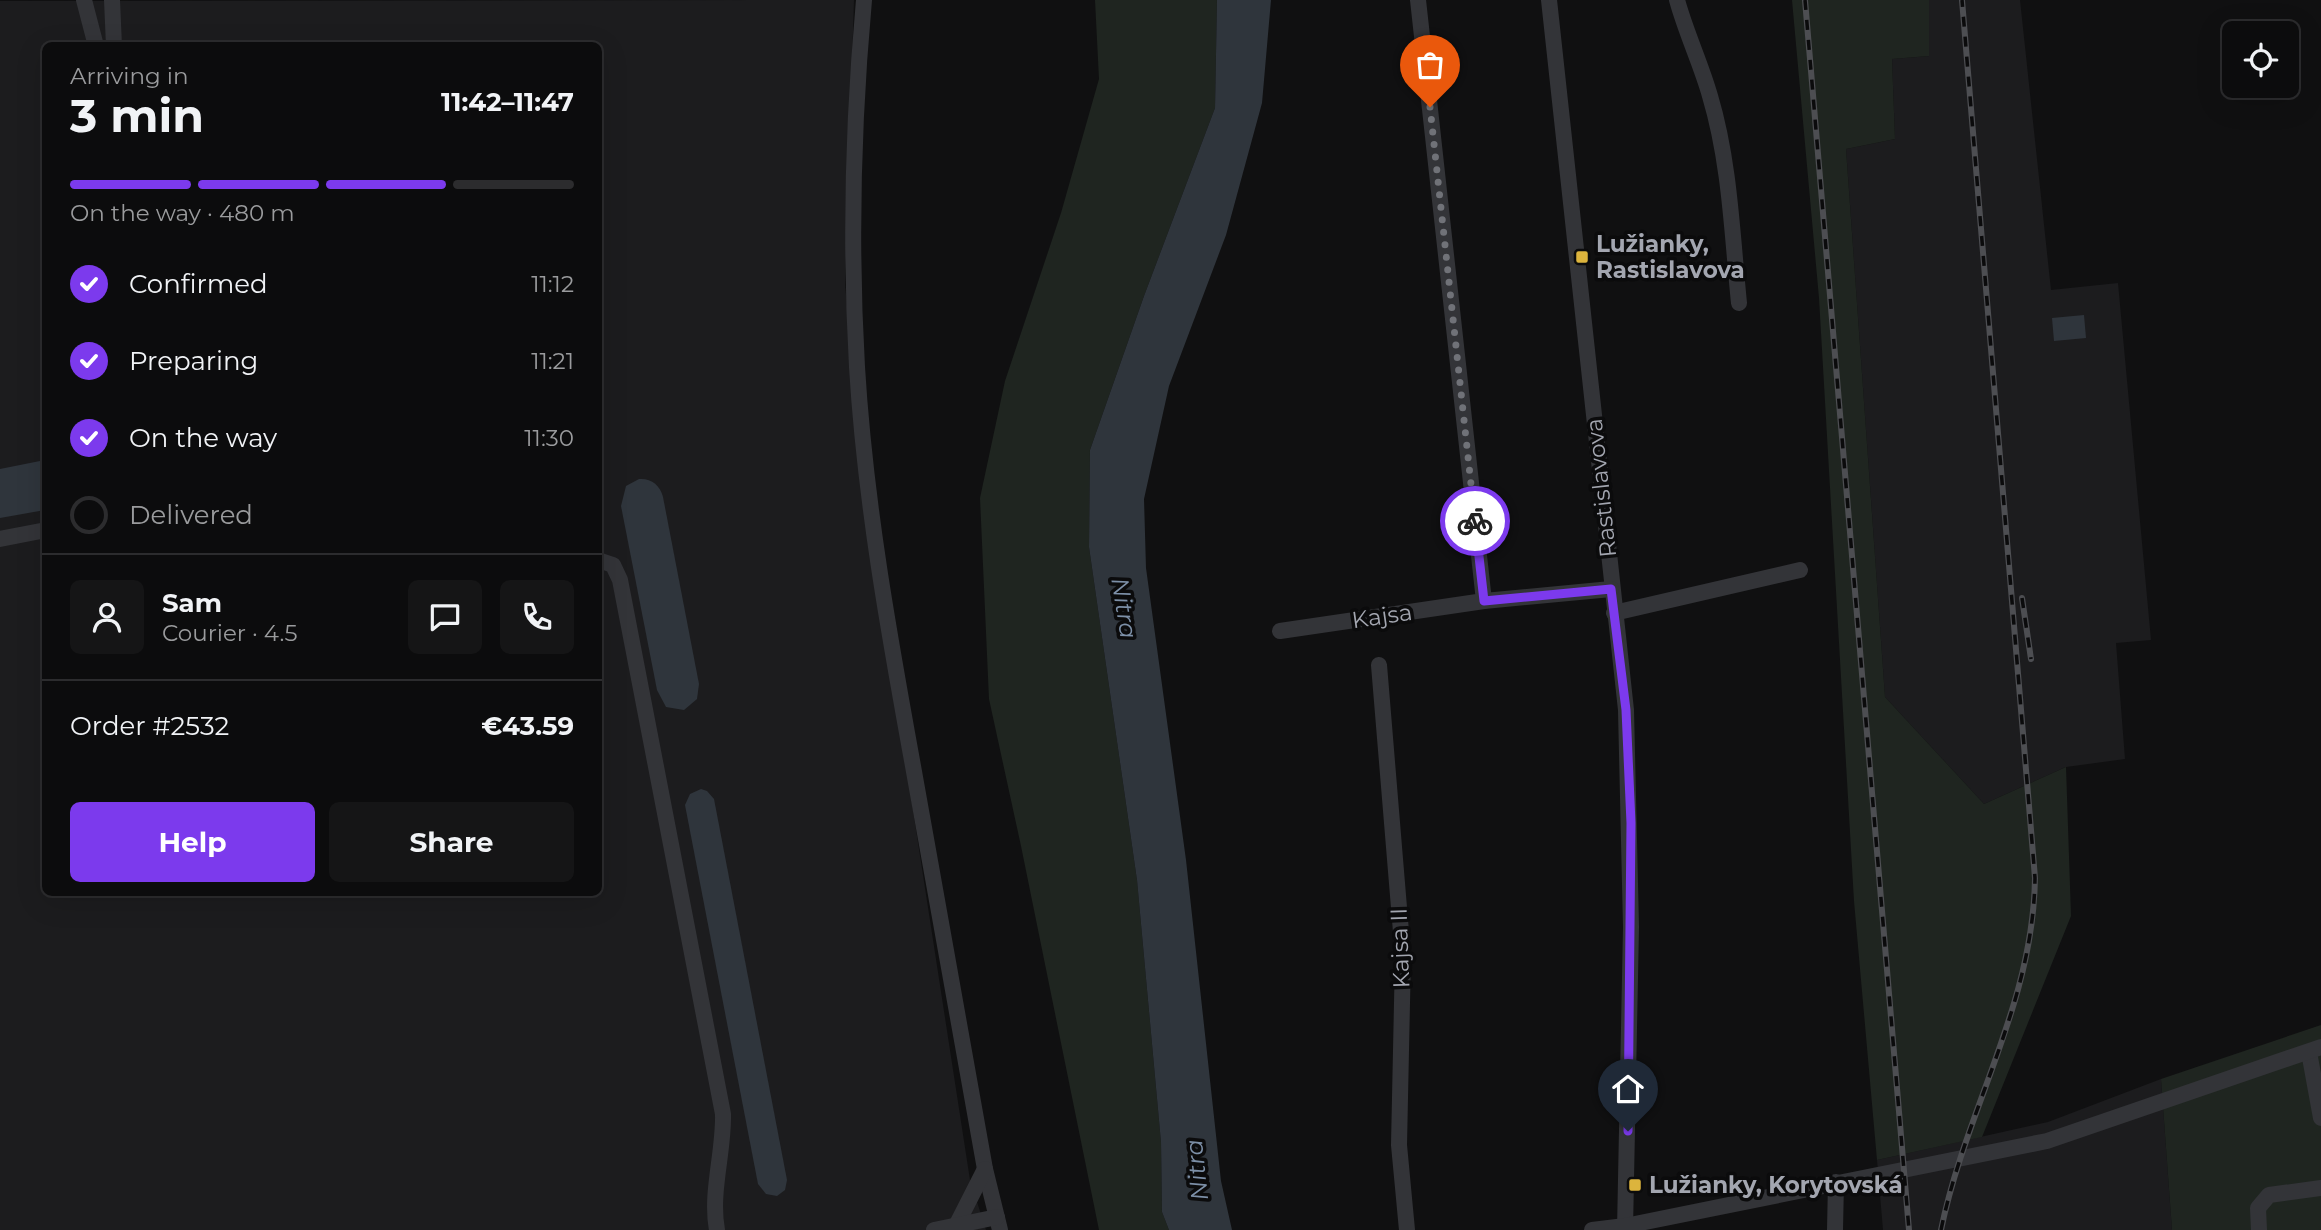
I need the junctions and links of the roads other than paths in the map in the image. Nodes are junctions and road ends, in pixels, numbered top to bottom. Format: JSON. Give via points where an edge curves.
{"nodes":[{"id":1,"x":84,"y":0,"type":"edge"},
{"id":2,"x":112,"y":0,"type":"edge"},
{"id":3,"x":864,"y":0,"type":"edge"},
{"id":4,"x":1418,"y":0,"type":"edge"},
{"id":5,"x":1549,"y":0,"type":"edge"},
{"id":6,"x":1677,"y":0,"type":"edge"},
{"id":7,"x":95,"y":42,"type":"edge"},
{"id":8,"x":114,"y":42,"type":"edge"},
{"id":9,"x":1739,"y":303,"type":"dead end"},
{"id":10,"x":42,"y":531,"type":"edge"},
{"id":11,"x":0,"y":538,"type":"edge"},
{"id":12,"x":602,"y":561,"type":"edge"},
{"id":13,"x":1800,"y":570,"type":"dead end"},
{"id":14,"x":1611,"y":589,"type":"junction"},
{"id":15,"x":1484,"y":601,"type":"junction"},
{"id":16,"x":1614,"y":613,"type":"junction"},
{"id":17,"x":1280,"y":631,"type":"dead end"},
{"id":18,"x":1379,"y":666,"type":"dead end"},
{"id":19,"x":2315,"y":1050,"type":"edge"},
{"id":20,"x":2321,"y":1116,"type":"edge"},
{"id":21,"x":985,"y":1169,"type":"junction"},
{"id":22,"x":1836,"y":1182,"type":"junction"},
{"id":23,"x":2321,"y":1188,"type":"edge"},
{"id":24,"x":998,"y":1224,"type":"edge"},
{"id":25,"x":963,"y":1228,"type":"edge"},
{"id":26,"x":1625,"y":1228,"type":"edge"},
{"id":27,"x":717,"y":1230,"type":"edge"},
{"id":28,"x":933,"y":1230,"type":"edge"},
{"id":29,"x":1407,"y":1230,"type":"edge"},
{"id":30,"x":1592,"y":1230,"type":"edge"},
{"id":31,"x":1835,"y":1230,"type":"edge"},
{"id":32,"x":2259,"y":1230,"type":"edge"}],
"edges":[{"from":1,"to":7,"type":"street"},
{"from":2,"to":8,"type":"street"},
{"from":3,"to":21,"type":"street","via":[[854,250],[857,367],[869,494],[898,685]]},
{"from":4,"to":15,"type":"street"},
{"from":5,"to":14,"type":"street","name":"Rastislavova"},
{"from":6,"to":9,"type":"street","via":[[1710,96],[1727,175]]},
{"from":10,"to":11,"type":"street"},
{"from":12,"to":27,"type":"street","via":[[613,565],[620,580],[723,1114]]},
{"from":13,"to":16,"type":"street"},
{"from":14,"to":15,"type":"street","name":"Kajsa"},
{"from":14,"to":16,"type":"street","name":"Rastislavova"},
{"from":15,"to":17,"type":"street","name":"Kajsa"},
{"from":16,"to":26,"type":"street","name":"Rastislavova","via":[[1626,710],[1631,823]]},
{"from":18,"to":29,"type":"street","name":"Kajsa II","via":[[1403,956],[1399,1145]]},
{"from":19,"to":20,"type":"street"},
{"from":19,"to":22,"type":"street","via":[[2047,1141]]},
{"from":21,"to":24,"type":"street"},
{"from":21,"to":25,"type":"street"},
{"from":22,"to":26,"type":"street"},
{"from":22,"to":31,"type":"street"},
{"from":23,"to":32,"type":"street","via":[[2269,1195],[2258,1208]]},
{"from":24,"to":25,"type":"street"},
{"from":25,"to":28,"type":"street"},
{"from":26,"to":30,"type":"street"}]}
